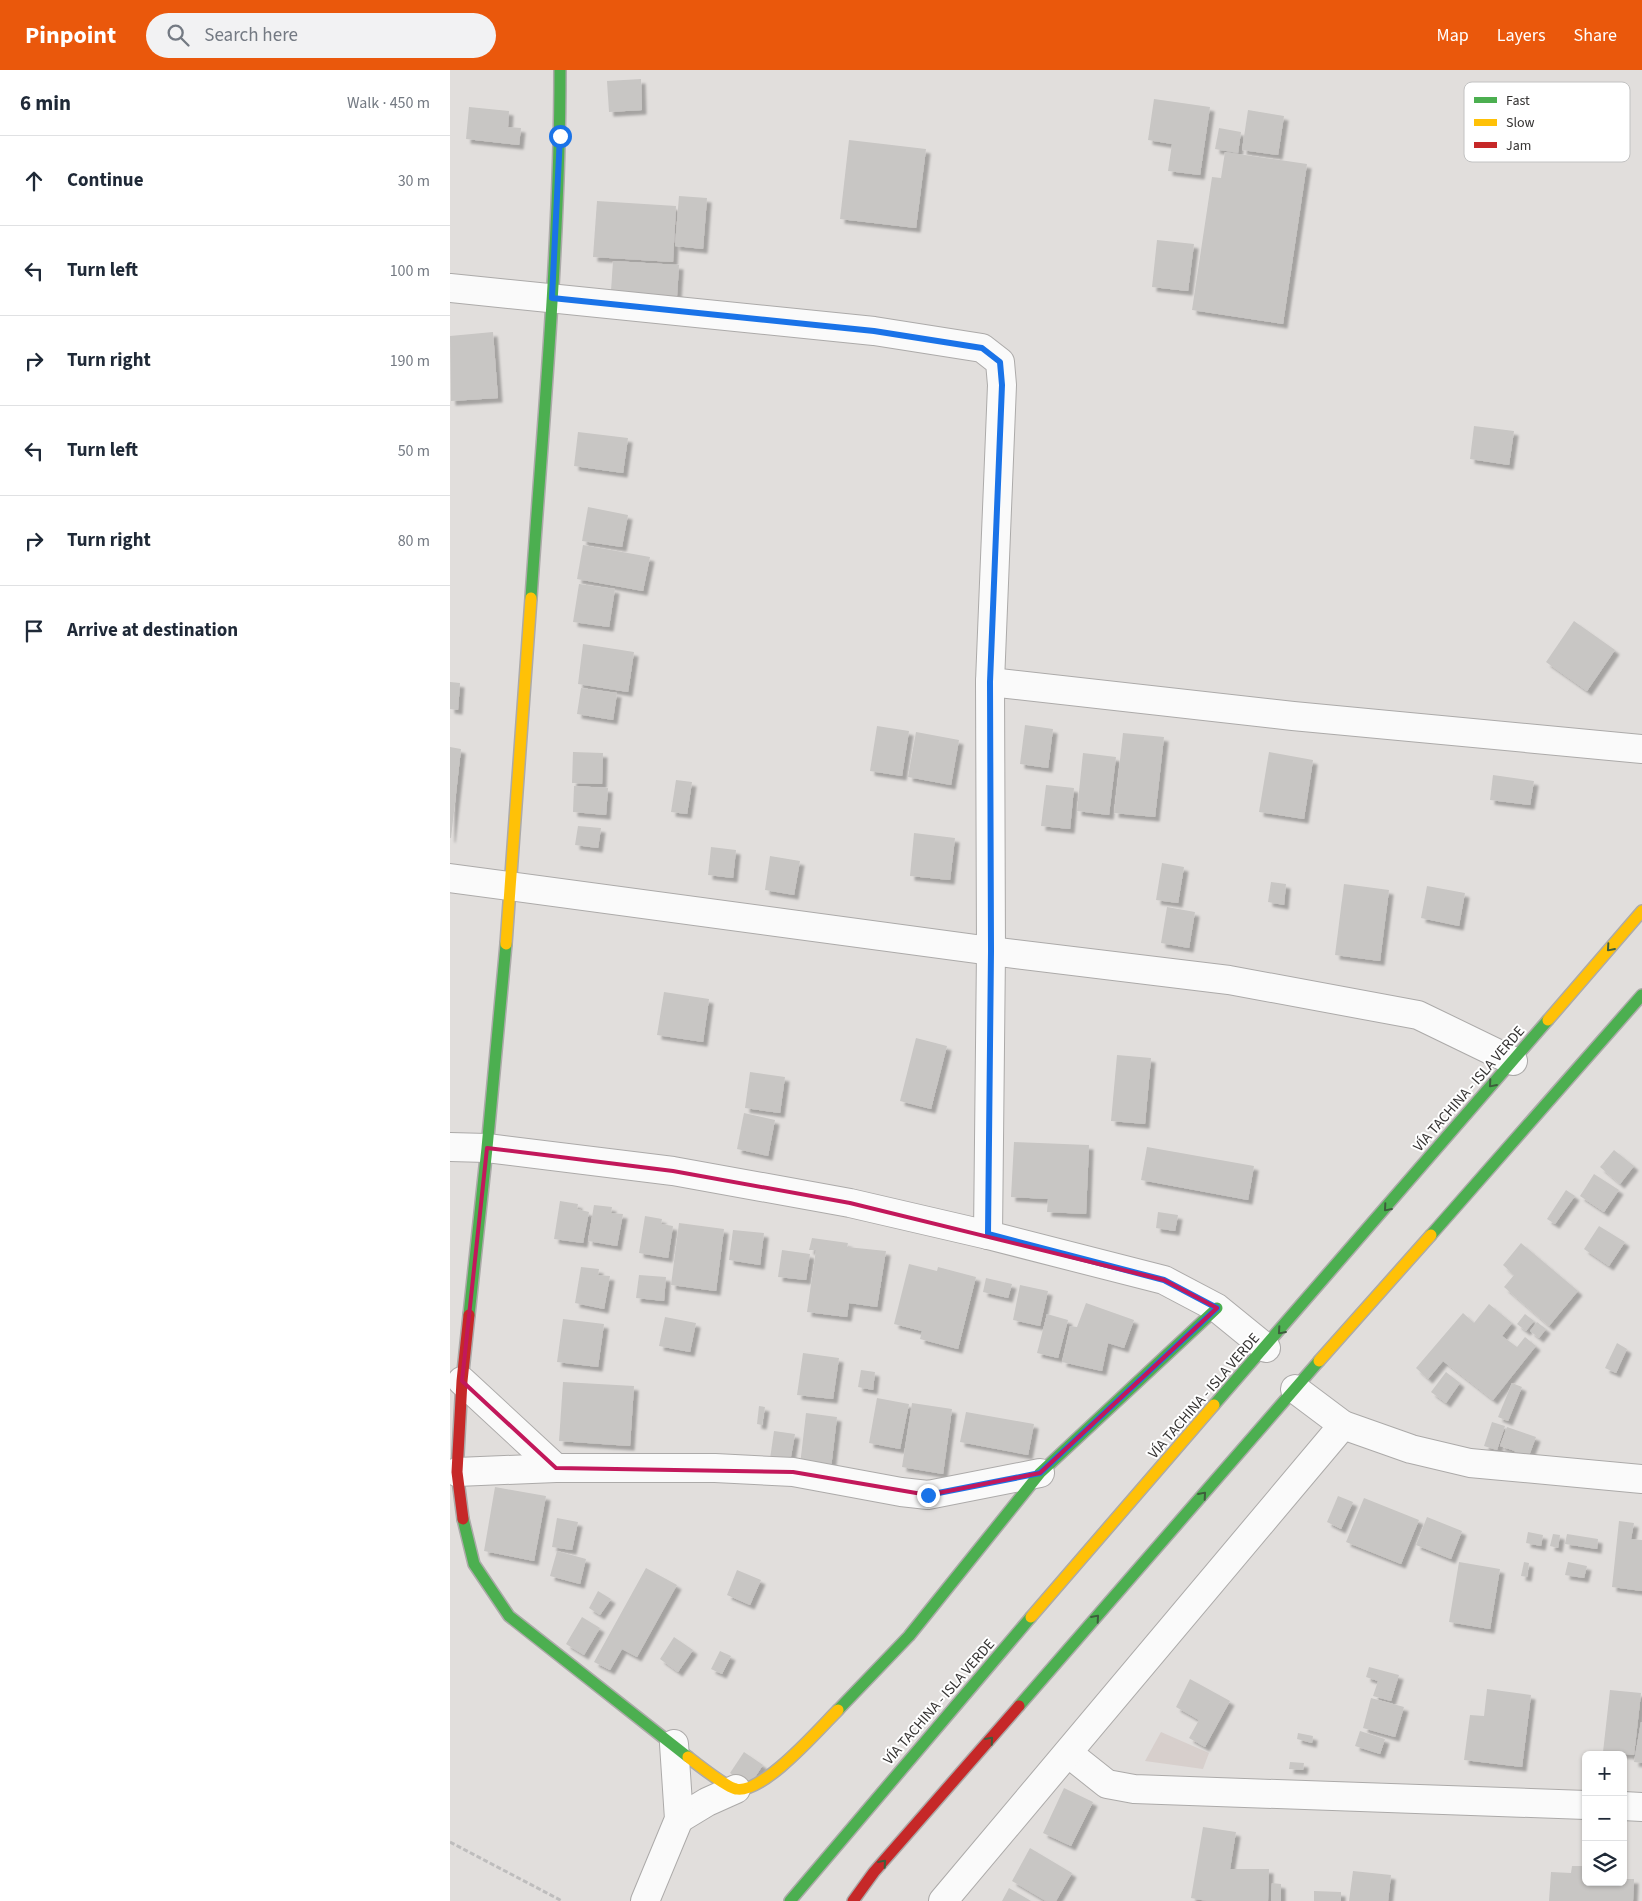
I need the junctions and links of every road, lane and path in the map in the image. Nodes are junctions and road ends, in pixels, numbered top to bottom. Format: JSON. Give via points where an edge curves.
{"nodes":[{"id":1,"x":560,"y":70,"type":"edge"},
{"id":2,"x":450,"y":288,"type":"edge"},
{"id":3,"x":552,"y":298,"type":"junction"},
{"id":4,"x":990,"y":682,"type":"junction"},
{"id":5,"x":1642,"y":749,"type":"edge"},
{"id":6,"x":450,"y":878,"type":"edge"},
{"id":7,"x":511,"y":886,"type":"junction"},
{"id":8,"x":1642,"y":911,"type":"edge"},
{"id":9,"x":991,"y":951,"type":"junction"},
{"id":10,"x":1642,"y":995,"type":"edge"},
{"id":11,"x":1513,"y":1061,"type":"junction"},
{"id":12,"x":450,"y":1147,"type":"edge"},
{"id":13,"x":487,"y":1148,"type":"junction"},
{"id":14,"x":988,"y":1234,"type":"junction"},
{"id":15,"x":1217,"y":1308,"type":"junction"},
{"id":16,"x":1266,"y":1348,"type":"junction"},
{"id":17,"x":462,"y":1381,"type":"junction"},
{"id":18,"x":1295,"y":1389,"type":"junction"},
{"id":19,"x":1343,"y":1425,"type":"junction"},
{"id":20,"x":556,"y":1468,"type":"junction"},
{"id":21,"x":457,"y":1472,"type":"junction"},
{"id":22,"x":1040,"y":1473,"type":"junction"},
{"id":23,"x":1642,"y":1479,"type":"edge"},
{"id":24,"x":674,"y":1744,"type":"junction"},
{"id":25,"x":1068,"y":1753,"type":"junction"},
{"id":26,"x":736,"y":1789,"type":"junction"},
{"id":27,"x":1582,"y":1805,"type":"edge"},
{"id":28,"x":1627,"y":1806,"type":"edge"},
{"id":29,"x":1642,"y":1807,"type":"edge"},
{"id":30,"x":679,"y":1819,"type":"junction"},
{"id":31,"x":450,"y":1842,"type":"edge"},
{"id":32,"x":562,"y":1901,"type":"edge"},
{"id":33,"x":645,"y":1901,"type":"edge"},
{"id":34,"x":790,"y":1901,"type":"edge"},
{"id":35,"x":853,"y":1901,"type":"edge"},
{"id":36,"x":943,"y":1901,"type":"edge"}],
"edges":[{"from":1,"to":3,"type":"street"},
{"from":2,"to":3,"type":"street"},
{"from":3,"to":4,"type":"street","via":[[874,331],[982,348],[1000,362],[1002,385]]},
{"from":3,"to":7,"type":"street"},
{"from":4,"to":5,"type":"street","via":[[1293,716]]},
{"from":4,"to":9,"type":"street"},
{"from":6,"to":7,"type":"street"},
{"from":7,"to":9,"type":"street"},
{"from":7,"to":13,"type":"street"},
{"from":8,"to":11,"type":"street","name":"VÍA TACHINA - ISLA VERDE","one_way":true},
{"from":9,"to":11,"type":"street","via":[[1229,980],[1418,1015]]},
{"from":9,"to":14,"type":"street"},
{"from":10,"to":18,"type":"street"},
{"from":11,"to":16,"type":"street","name":"VÍA TACHINA - ISLA VERDE","one_way":true},
{"from":12,"to":13,"type":"street"},
{"from":13,"to":14,"type":"street","via":[[673,1171],[850,1203]]},
{"from":13,"to":17,"type":"street"},
{"from":14,"to":15,"type":"street","via":[[1164,1280]]},
{"from":15,"to":16,"type":"street"},
{"from":15,"to":22,"type":"street"},
{"from":16,"to":34,"type":"street","name":"VÍA TACHINA - ISLA VERDE"},
{"from":17,"to":20,"type":"street"},
{"from":17,"to":21,"type":"street"},
{"from":18,"to":19,"type":"street"},
{"from":35,"to":18,"type":"street","one_way":true,"via":[[874,1872]]},
{"from":19,"to":23,"type":"street","via":[[1411,1449],[1470,1463]]},
{"from":19,"to":25,"type":"street"},
{"from":20,"to":21,"type":"street"},
{"from":20,"to":22,"type":"street","via":[[715,1468],[793,1472],[928,1495]]},
{"from":21,"to":24,"type":"street","via":[[461,1511],[474,1564],[509,1616]]},
{"from":22,"to":26,"type":"street","via":[[909,1636],[822,1727],[788,1762],[749,1788]]},
{"from":24,"to":26,"type":"street","via":[[701,1768]]},
{"from":24,"to":30,"type":"street"},
{"from":25,"to":27,"type":"street","via":[[1107,1784],[1134,1789]]},
{"from":25,"to":36,"type":"street"},
{"from":26,"to":30,"type":"street"},
{"from":28,"to":29,"type":"street"},
{"from":30,"to":33,"type":"street"},
{"from":31,"to":32,"type":"path"}]}
